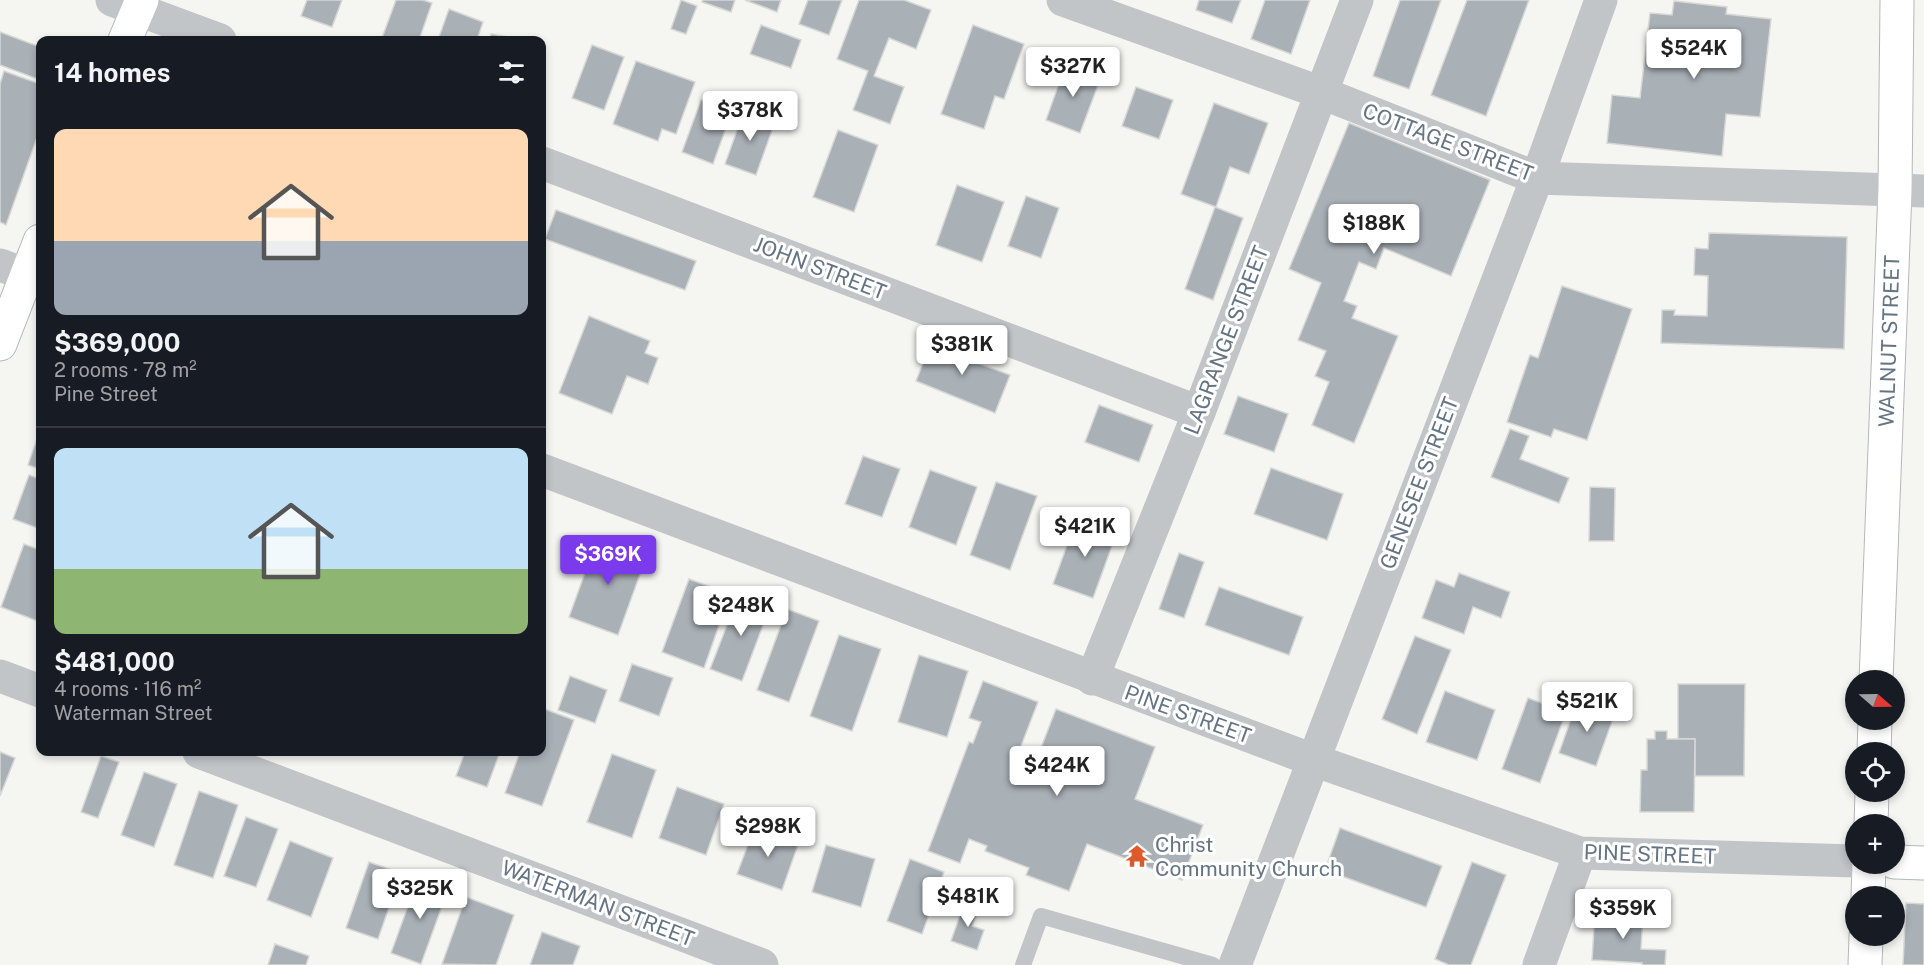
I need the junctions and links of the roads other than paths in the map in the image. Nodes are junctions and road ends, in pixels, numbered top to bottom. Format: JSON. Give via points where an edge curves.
{"nodes":[{"id":1,"x":1063,"y":0,"type":"edge"},
{"id":2,"x":1357,"y":0,"type":"edge"},
{"id":3,"x":1601,"y":0,"type":"edge"},
{"id":4,"x":1897,"y":0,"type":"edge"},
{"id":5,"x":131,"y":3,"type":"edge"},
{"id":6,"x":126,"y":36,"type":"edge"},
{"id":7,"x":210,"y":36,"type":"edge"},
{"id":8,"x":1322,"y":93,"type":"junction"},
{"id":9,"x":546,"y":165,"type":"edge"},
{"id":10,"x":1537,"y":178,"type":"junction"},
{"id":11,"x":1910,"y":191,"type":"edge"},
{"id":12,"x":36,"y":248,"type":"edge"},
{"id":13,"x":22,"y":273,"type":"edge"},
{"id":14,"x":0,"y":344,"type":"edge"},
{"id":15,"x":1199,"y":412,"type":"junction"},
{"id":16,"x":546,"y":472,"type":"edge"},
{"id":17,"x":1877,"y":670,"type":"edge"},
{"id":18,"x":0,"y":676,"type":"edge"},
{"id":19,"x":1092,"y":679,"type":"junction"},
{"id":20,"x":36,"y":690,"type":"edge"},
{"id":21,"x":210,"y":756,"type":"edge"},
{"id":22,"x":1313,"y":760,"type":"junction"},
{"id":23,"x":1580,"y":853,"type":"junction"},
{"id":24,"x":1845,"y":861,"type":"edge"},
{"id":25,"x":1905,"y":862,"type":"edge"},
{"id":26,"x":1924,"y":863,"type":"edge"},
{"id":27,"x":1866,"y":946,"type":"edge"},
{"id":28,"x":762,"y":965,"type":"edge"},
{"id":29,"x":1023,"y":965,"type":"edge"},
{"id":30,"x":1213,"y":965,"type":"edge"},
{"id":31,"x":1235,"y":965,"type":"edge"},
{"id":32,"x":1539,"y":965,"type":"edge"},
{"id":33,"x":1865,"y":965,"type":"edge"}],
"edges":[{"from":1,"to":8,"type":"street","name":"COTTAGE STREET"},
{"from":2,"to":8,"type":"street","name":"LAGRANGE STREET"},
{"from":3,"to":10,"type":"street","name":"GENESEE STREET"},
{"from":4,"to":11,"type":"main road","name":"WALNUT STREET"},
{"from":5,"to":6,"type":"main road"},
{"from":5,"to":7,"type":"street"},
{"from":8,"to":10,"type":"street","name":"COTTAGE STREET"},
{"from":8,"to":15,"type":"street","name":"LAGRANGE STREET"},
{"from":9,"to":15,"type":"street","name":"JOHN STREET"},
{"from":10,"to":11,"type":"street","name":"COTTAGE STREET"},
{"from":10,"to":22,"type":"street","name":"GENESEE STREET"},
{"from":11,"to":17,"type":"main road","name":"WALNUT STREET"},
{"from":12,"to":13,"type":"main road"},
{"from":13,"to":14,"type":"main road"},
{"from":15,"to":19,"type":"street","name":"LAGRANGE STREET"},
{"from":16,"to":19,"type":"street","name":"PINE STREET"},
{"from":18,"to":20,"type":"street"},
{"from":19,"to":22,"type":"street","name":"PINE STREET"},
{"from":21,"to":28,"type":"street","name":"WATERMAN STREET"},
{"from":22,"to":23,"type":"street","name":"PINE STREET"},
{"from":22,"to":31,"type":"street","name":"GENESEE STREET"},
{"from":23,"to":24,"type":"street","name":"PINE STREET"},
{"from":23,"to":32,"type":"street"},
{"from":25,"to":26,"type":"main road"},
{"from":27,"to":33,"type":"main road"},
{"from":29,"to":30,"type":"lane","via":[[1041,916]]}]}
